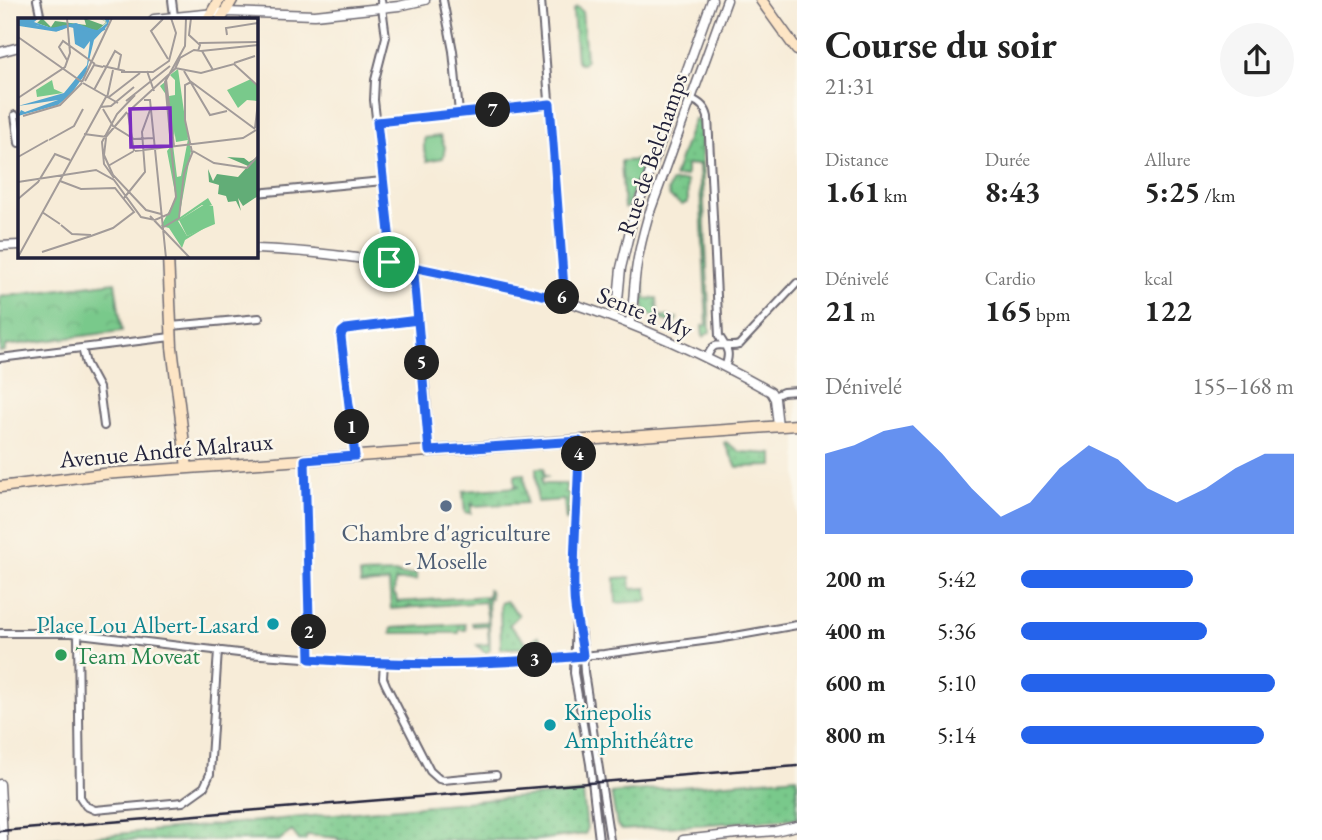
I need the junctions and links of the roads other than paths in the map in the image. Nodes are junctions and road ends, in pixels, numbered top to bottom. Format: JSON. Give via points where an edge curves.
{"nodes":[{"id":1,"x":37,"y":0,"type":"edge"},
{"id":2,"x":172,"y":0,"type":"edge"},
{"id":3,"x":219,"y":0,"type":"edge"},
{"id":4,"x":232,"y":0,"type":"edge"},
{"id":5,"x":425,"y":0,"type":"edge"},
{"id":6,"x":443,"y":0,"type":"edge"},
{"id":7,"x":541,"y":0,"type":"edge"},
{"id":8,"x":712,"y":0,"type":"edge"},
{"id":9,"x":727,"y":0,"type":"edge"},
{"id":10,"x":761,"y":0,"type":"edge"},
{"id":11,"x":382,"y":4,"type":"edge"},
{"id":12,"x":174,"y":16,"type":"junction"},
{"id":13,"x":216,"y":16,"type":"edge"},
{"id":14,"x":41,"y":18,"type":"edge"},
{"id":15,"x":161,"y":18,"type":"edge"},
{"id":16,"x":18,"y":47,"type":"edge"},
{"id":17,"x":797,"y":50,"type":"edge"},
{"id":18,"x":0,"y":52,"type":"edge"},
{"id":19,"x":678,"y":93,"type":"junction"},
{"id":20,"x":691,"y":99,"type":"junction"},
{"id":21,"x":550,"y":104,"type":"junction"},
{"id":22,"x":459,"y":113,"type":"junction"},
{"id":23,"x":15,"y":115,"type":"dead end"},
{"id":24,"x":377,"y":122,"type":"junction"},
{"id":25,"x":18,"y":137,"type":"edge"},
{"id":26,"x":383,"y":181,"type":"junction"},
{"id":27,"x":257,"y":192,"type":"edge"},
{"id":28,"x":642,"y":195,"type":"junction"},
{"id":29,"x":654,"y":200,"type":"junction"},
{"id":30,"x":18,"y":245,"type":"edge"},
{"id":31,"x":0,"y":246,"type":"edge"},
{"id":32,"x":257,"y":249,"type":"edge"},
{"id":33,"x":168,"y":257,"type":"edge"},
{"id":34,"x":389,"y":262,"type":"junction"},
{"id":35,"x":413,"y":267,"type":"junction"},
{"id":36,"x":797,"y":284,"type":"edge"},
{"id":37,"x":562,"y":300,"type":"junction"},
{"id":38,"x":259,"y":318,"type":"dead end"},
{"id":39,"x":614,"y":318,"type":"junction"},
{"id":40,"x":418,"y":320,"type":"junction"},
{"id":41,"x":629,"y":324,"type":"junction"},
{"id":42,"x":171,"y":332,"type":"junction"},
{"id":43,"x":724,"y":344,"type":"junction"},
{"id":44,"x":82,"y":348,"type":"junction"},
{"id":45,"x":0,"y":358,"type":"edge"},
{"id":46,"x":707,"y":358,"type":"junction"},
{"id":47,"x":726,"y":367,"type":"junction"},
{"id":48,"x":797,"y":391,"type":"edge"},
{"id":49,"x":774,"y":396,"type":"junction"},
{"id":50,"x":797,"y":425,"type":"edge"},
{"id":51,"x":104,"y":426,"type":"dead end"},
{"id":52,"x":778,"y":426,"type":"junction"},
{"id":53,"x":579,"y":441,"type":"junction"},
{"id":54,"x":429,"y":451,"type":"junction"},
{"id":55,"x":355,"y":456,"type":"junction"},
{"id":56,"x":305,"y":460,"type":"junction"},
{"id":57,"x":187,"y":468,"type":"junction"},
{"id":58,"x":0,"y":487,"type":"edge"},
{"id":59,"x":576,"y":620,"type":"junction"},
{"id":60,"x":797,"y":625,"type":"edge"},
{"id":61,"x":0,"y":633,"type":"edge"},
{"id":62,"x":78,"y":634,"type":"junction"},
{"id":63,"x":218,"y":650,"type":"junction"},
{"id":64,"x":583,"y":656,"type":"junction"},
{"id":65,"x":574,"y":657,"type":"junction"},
{"id":66,"x":310,"y":659,"type":"junction"},
{"id":67,"x":384,"y":662,"type":"junction"},
{"id":68,"x":496,"y":775,"type":"dead end"},
{"id":69,"x":0,"y":784,"type":"edge"},
{"id":70,"x":797,"y":826,"type":"edge"},
{"id":71,"x":3,"y":840,"type":"edge"},
{"id":72,"x":599,"y":840,"type":"edge"},
{"id":73,"x":610,"y":840,"type":"edge"},
{"id":74,"x":683,"y":840,"type":"edge"}],
"edges":[{"from":1,"to":14,"type":"street"},
{"from":2,"to":12,"type":"street"},
{"from":3,"to":13,"type":"main road"},
{"from":4,"to":13,"type":"main road"},
{"from":5,"to":11,"type":"street","via":[[399,6]]},
{"from":6,"to":22,"type":"street"},
{"from":7,"to":21,"type":"street"},
{"from":8,"to":19,"type":"street","name":"Rue de Belchamps"},
{"from":9,"to":20,"type":"street","name":"Rue de Belchamps"},
{"from":10,"to":17,"type":"main road"},
{"from":11,"to":13,"type":"street","via":[[307,15]]},
{"from":11,"to":24,"type":"street","via":[[386,37],[374,91]]},
{"from":12,"to":13,"type":"street"},
{"from":12,"to":15,"type":"street"},
{"from":16,"to":18,"type":"street"},
{"from":19,"to":20,"type":"street"},
{"from":19,"to":28,"type":"street","name":"Rue de Belchamps"},
{"from":20,"to":29,"type":"street","name":"Rue de Belchamps"},
{"from":20,"to":43,"type":"street","via":[[708,117],[719,336]]},
{"from":21,"to":22,"type":"street"},
{"from":21,"to":37,"type":"street"},
{"from":22,"to":24,"type":"street"},
{"from":23,"to":25,"type":"street"},
{"from":24,"to":26,"type":"street"},
{"from":26,"to":27,"type":"street"},
{"from":26,"to":34,"type":"street"},
{"from":28,"to":29,"type":"street"},
{"from":28,"to":39,"type":"street","name":"Rue de Belchamps","via":[[626,243]]},
{"from":29,"to":41,"type":"street","name":"Rue de Belchamps","via":[[639,247]]},
{"from":30,"to":31,"type":"street"},
{"from":32,"to":34,"type":"street","name":"Sente à My"},
{"from":33,"to":42,"type":"main road"},
{"from":34,"to":35,"type":"street","name":"Sente à My"},
{"from":35,"to":37,"type":"street","name":"Sente à My"},
{"from":35,"to":40,"type":"street"},
{"from":36,"to":43,"type":"street","via":[[739,345]]},
{"from":37,"to":39,"type":"street","name":"Sente à My"},
{"from":38,"to":42,"type":"street"},
{"from":39,"to":41,"type":"street","name":"Sente à My"},
{"from":40,"to":54,"type":"street"},
{"from":40,"to":55,"type":"street","via":[[342,332]]},
{"from":41,"to":46,"type":"street","name":"Sente à My"},
{"from":42,"to":44,"type":"street"},
{"from":42,"to":57,"type":"main road"},
{"from":43,"to":46,"type":"street","via":[[712,348]]},
{"from":43,"to":47,"type":"street","via":[[729,357]]},
{"from":44,"to":45,"type":"street"},
{"from":44,"to":51,"type":"street","via":[[99,388]]},
{"from":46,"to":47,"type":"street","name":"Sente à My"},
{"from":47,"to":49,"type":"street","name":"Sente à My"},
{"from":48,"to":49,"type":"street"},
{"from":49,"to":52,"type":"street"},
{"from":50,"to":52,"type":"main road","name":"Avenue André Malraux"},
{"from":52,"to":53,"type":"main road","name":"Avenue André Malraux"},
{"from":53,"to":54,"type":"main road","name":"Avenue André Malraux"},
{"from":53,"to":59,"type":"street"},
{"from":54,"to":55,"type":"main road","name":"Avenue André Malraux"},
{"from":55,"to":56,"type":"main road","name":"Avenue André Malraux"},
{"from":56,"to":57,"type":"main road","name":"Avenue André Malraux"},
{"from":56,"to":66,"type":"street"},
{"from":57,"to":58,"type":"main road","name":"Avenue André Malraux"},
{"from":59,"to":64,"type":"street"},
{"from":59,"to":65,"type":"street"},
{"from":60,"to":64,"type":"street"},
{"from":61,"to":62,"type":"street"},
{"from":62,"to":63,"type":"street"},
{"from":62,"to":63,"type":"street","via":[[80,797],[95,810],[183,802],[204,787],[210,774]]},
{"from":63,"to":66,"type":"street"},
{"from":64,"to":65,"type":"street"},
{"from":64,"to":73,"type":"street"},
{"from":65,"to":67,"type":"street"},
{"from":65,"to":72,"type":"street"},
{"from":66,"to":67,"type":"street"},
{"from":67,"to":68,"type":"street","via":[[386,685],[434,776],[443,780]]},
{"from":69,"to":71,"type":"street"},
{"from":70,"to":74,"type":"street"}]}
